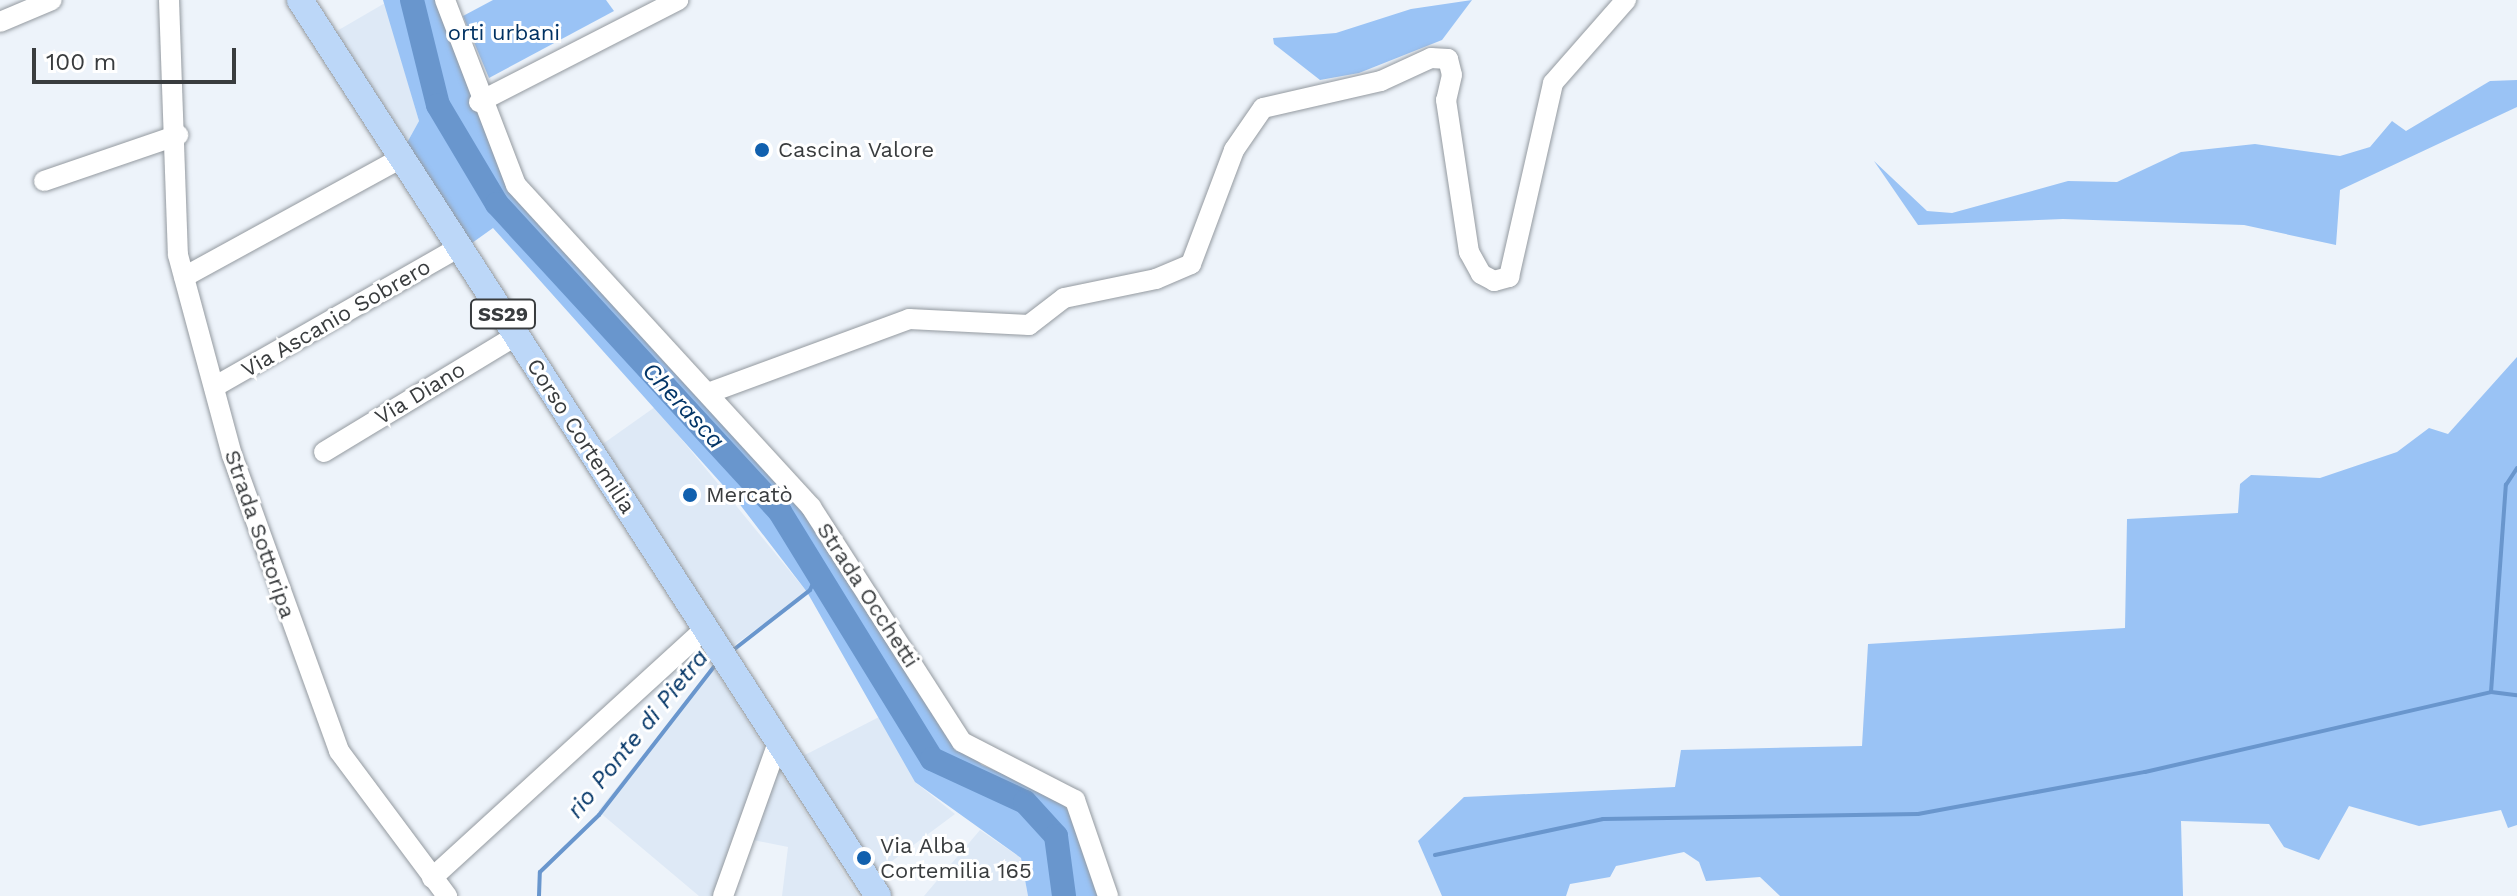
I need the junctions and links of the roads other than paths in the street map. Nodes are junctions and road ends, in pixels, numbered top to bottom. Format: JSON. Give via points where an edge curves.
{"nodes":[{"id":1,"x":52,"y":0,"type":"edge"},
{"id":2,"x":169,"y":0,"type":"edge"},
{"id":3,"x":300,"y":0,"type":"edge"},
{"id":4,"x":445,"y":0,"type":"edge"},
{"id":5,"x":678,"y":0,"type":"edge"},
{"id":6,"x":1626,"y":0,"type":"edge"},
{"id":7,"x":22,"y":6,"type":"edge"},
{"id":8,"x":0,"y":22,"type":"edge"},
{"id":9,"x":479,"y":102,"type":"junction"},
{"id":10,"x":178,"y":135,"type":"junction"},
{"id":11,"x":401,"y":158,"type":"junction"},
{"id":12,"x":44,"y":181,"type":"dead end"},
{"id":13,"x":458,"y":248,"type":"junction"},
{"id":14,"x":184,"y":277,"type":"junction"},
{"id":15,"x":517,"y":335,"type":"junction"},
{"id":16,"x":214,"y":387,"type":"junction"},
{"id":17,"x":711,"y":392,"type":"junction"},
{"id":18,"x":324,"y":452,"type":"dead end"},
{"id":19,"x":723,"y":658,"type":"junction"},
{"id":20,"x":778,"y":742,"type":"junction"},
{"id":21,"x":432,"y":878,"type":"junction"},
{"id":22,"x":447,"y":896,"type":"edge"},
{"id":23,"x":723,"y":896,"type":"edge"},
{"id":24,"x":878,"y":896,"type":"edge"},
{"id":25,"x":1108,"y":896,"type":"edge"}],
"edges":[{"from":1,"to":7,"type":"street"},
{"from":2,"to":10,"type":"street","name":"Strada Sottoripa"},
{"from":3,"to":11,"type":"main road","name":"Corso Cortemilia","number":"SS29"},
{"from":4,"to":9,"type":"street","name":"Strada Occhetti"},
{"from":5,"to":9,"type":"street"},
{"from":6,"to":17,"type":"street","via":[[1553,83],[1509,277],[1494,281],[1481,274],[1469,252],[1446,100],[1452,75],[1448,59],[1431,58],[1381,81],[1263,108],[1234,150],[1191,264],[1156,279],[1064,298],[1029,325],[909,319]]},
{"from":7,"to":8,"type":"street"},
{"from":9,"to":17,"type":"street","name":"Strada Occhetti","via":[[516,185],[537,213]]},
{"from":10,"to":12,"type":"street"},
{"from":10,"to":14,"type":"street","name":"Strada Sottoripa"},
{"from":11,"to":13,"type":"main road","name":"Corso Cortemilia","number":"SS29"},
{"from":11,"to":14,"type":"street"},
{"from":13,"to":15,"type":"main road","name":"Corso Cortemilia","number":"SS29"},
{"from":13,"to":16,"type":"street","name":"Via Ascanio Sobrero"},
{"from":14,"to":16,"type":"street","name":"Strada Sottoripa"},
{"from":15,"to":18,"type":"street","name":"Via Diano"},
{"from":15,"to":19,"type":"main road","name":"Corso Cortemilia","number":"SS29"},
{"from":16,"to":21,"type":"street","name":"Strada Sottoripa","via":[[339,751]]},
{"from":17,"to":25,"type":"street","name":"Strada Occhetti","via":[[811,507],[962,742],[1075,800]]},
{"from":19,"to":20,"type":"main road","name":"Corso Cortemilia","number":"SS29"},
{"from":19,"to":21,"type":"street"},
{"from":20,"to":23,"type":"street"},
{"from":20,"to":24,"type":"main road","name":"Corso Cortemilia","number":"SS29"},
{"from":21,"to":22,"type":"street","name":"Strada Sottoripa"}]}
